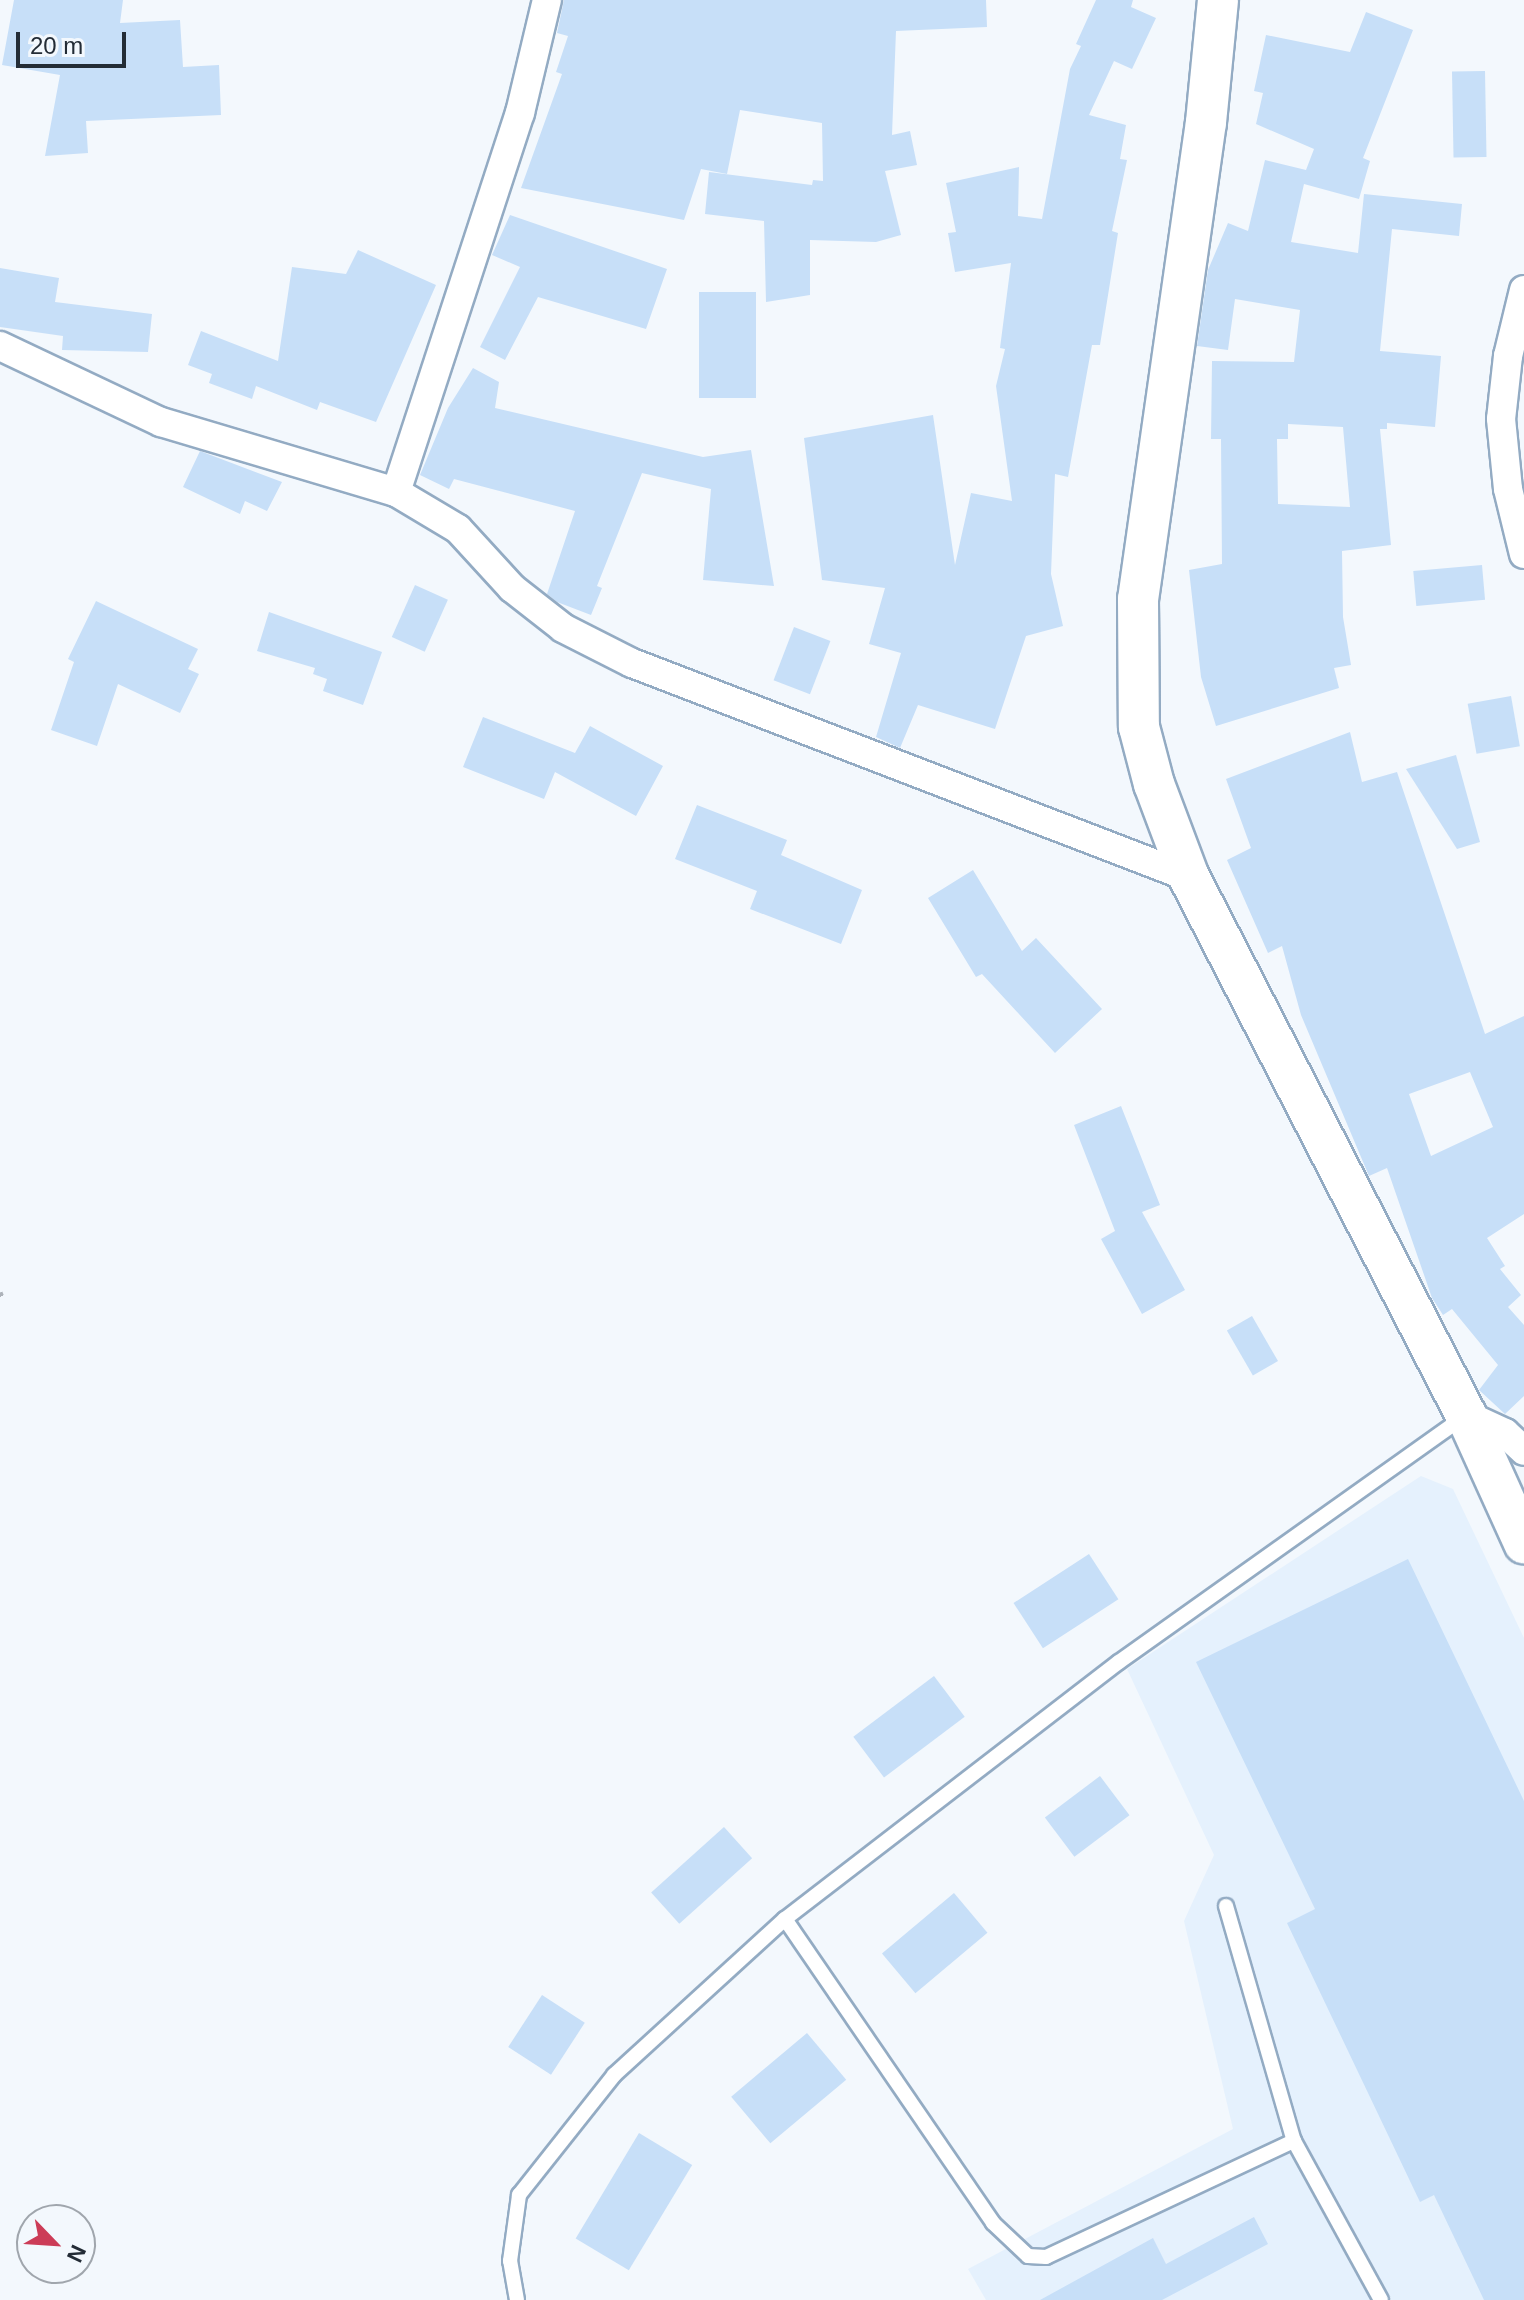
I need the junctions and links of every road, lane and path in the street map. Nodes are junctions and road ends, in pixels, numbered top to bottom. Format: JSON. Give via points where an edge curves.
{"nodes":[{"id":1,"x":547,"y":0,"type":"edge"},
{"id":2,"x":1218,"y":0,"type":"edge"},
{"id":3,"x":1523,"y":298,"type":"edge"},
{"id":4,"x":0,"y":346,"type":"edge"},
{"id":5,"x":396,"y":492,"type":"junction"},
{"id":6,"x":1524,"y":554,"type":"edge"},
{"id":7,"x":1189,"y":877,"type":"junction"},
{"id":8,"x":1466,"y":1415,"type":"junction"},
{"id":9,"x":1518,"y":1439,"type":"edge"},
{"id":10,"x":1524,"y":1543,"type":"edge"},
{"id":11,"x":1226,"y":1906,"type":"dead end"},
{"id":12,"x":785,"y":1919,"type":"junction"},
{"id":13,"x":1294,"y":2141,"type":"junction"},
{"id":14,"x":517,"y":2300,"type":"edge"},
{"id":15,"x":1381,"y":2300,"type":"edge"}],
"edges":[{"from":1,"to":5,"type":"street","via":[[520,113]]},
{"from":2,"to":7,"type":"street","via":[[1206,122],[1146,531],[1136,658],[1139,727]]},
{"from":3,"to":6,"type":"street","via":[[1508,356],[1501,419],[1508,489]]},
{"from":4,"to":5,"type":"street","via":[[161,422]]},
{"from":5,"to":7,"type":"street","via":[[458,529],[512,588],[563,628],[632,663]]},
{"from":7,"to":8,"type":"street"},
{"from":8,"to":9,"type":"street"},
{"from":8,"to":10,"type":"street"},
{"from":8,"to":12,"type":"lane","via":[[1119,1662]]},
{"from":11,"to":13,"type":"lane"},
{"from":12,"to":13,"type":"lane","via":[[993,2223],[1028,2256],[1046,2257]]},
{"from":12,"to":14,"type":"lane","via":[[614,2075],[519,2195],[510,2261]]},
{"from":13,"to":15,"type":"lane"}]}
